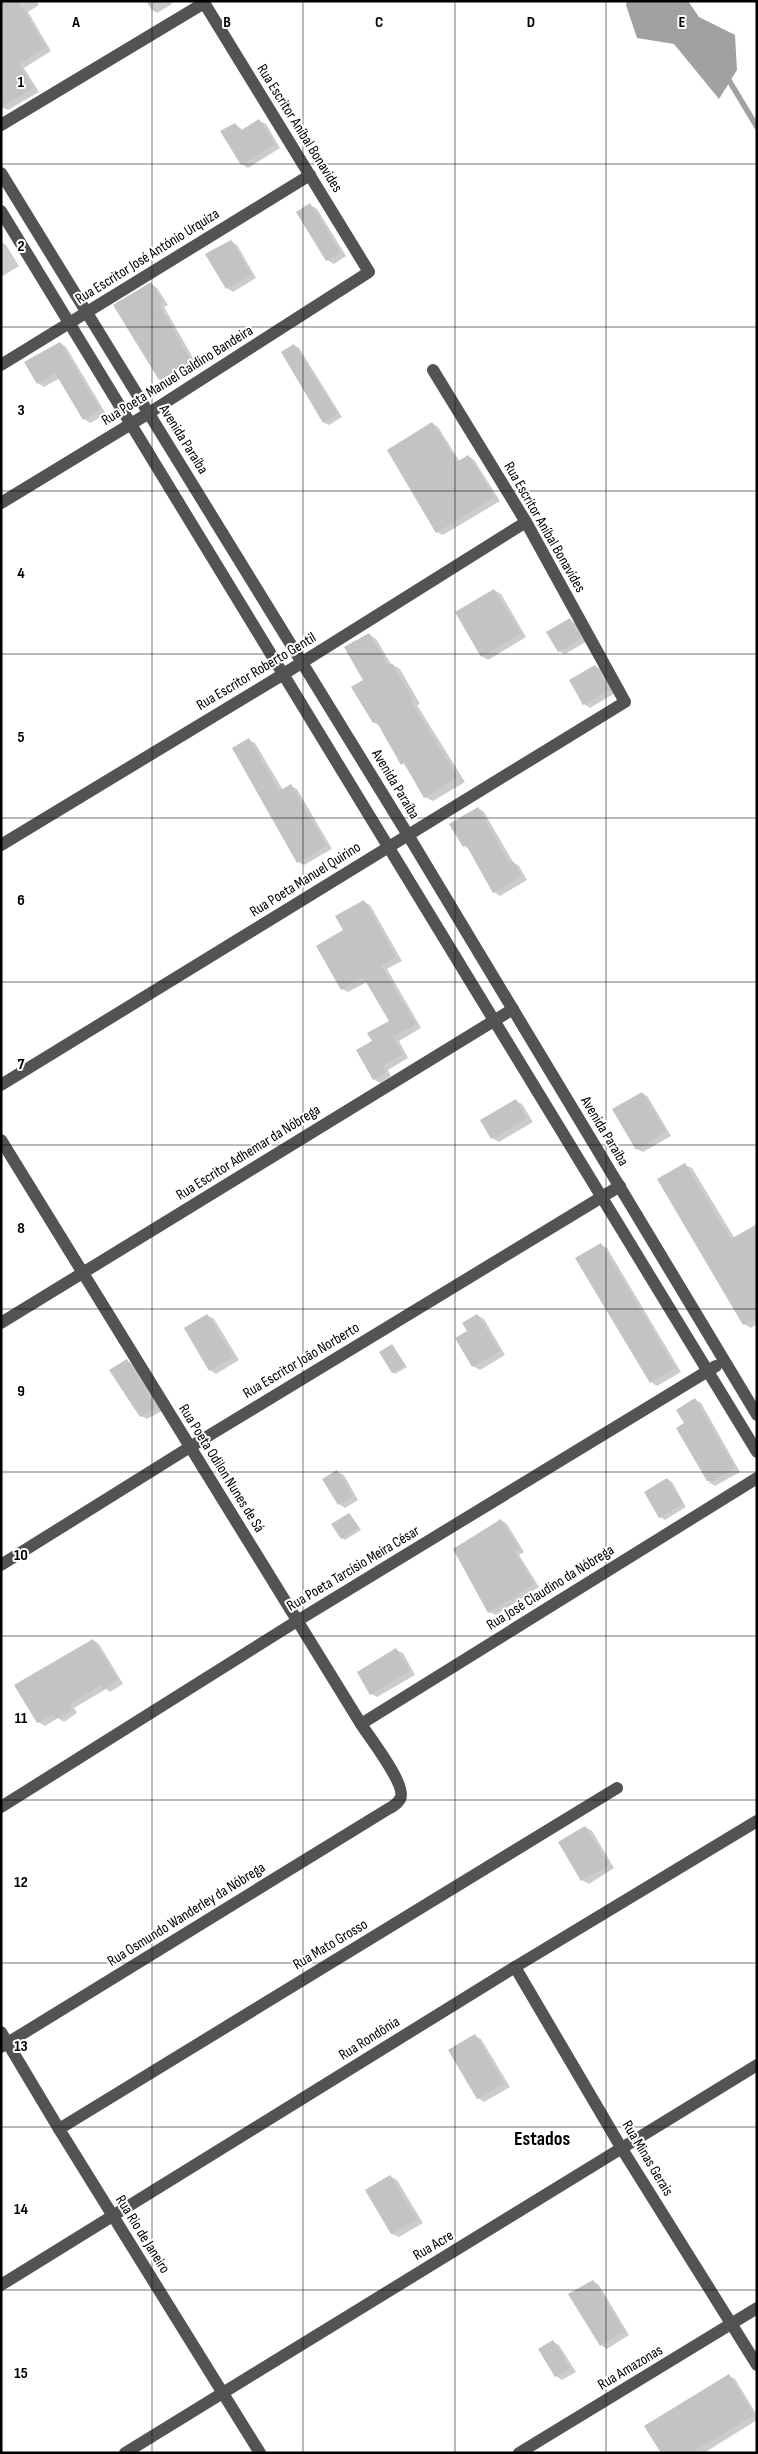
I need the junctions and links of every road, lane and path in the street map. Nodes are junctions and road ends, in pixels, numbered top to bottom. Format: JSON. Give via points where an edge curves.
{"nodes":[{"id":1,"x":203,"y":2,"type":"edge"},
{"id":2,"x":1,"y":125,"type":"edge"},
{"id":3,"x":1,"y":173,"type":"edge"},
{"id":4,"x":310,"y":175,"type":"junction"},
{"id":5,"x":1,"y":211,"type":"edge"},
{"id":6,"x":369,"y":272,"type":"joint"},
{"id":7,"x":86,"y":313,"type":"junction"},
{"id":8,"x":69,"y":323,"type":"junction"},
{"id":9,"x":1,"y":365,"type":"edge"},
{"id":10,"x":433,"y":370,"type":"dead end"},
{"id":11,"x":149,"y":413,"type":"junction"},
{"id":12,"x":130,"y":424,"type":"junction"},
{"id":13,"x":1,"y":503,"type":"edge"},
{"id":14,"x":526,"y":522,"type":"junction"},
{"id":15,"x":302,"y":662,"type":"junction"},
{"id":16,"x":282,"y":674,"type":"junction"},
{"id":17,"x":625,"y":702,"type":"joint"},
{"id":18,"x":408,"y":836,"type":"junction"},
{"id":19,"x":3,"y":840,"type":"edge"},
{"id":20,"x":388,"y":847,"type":"junction"},
{"id":21,"x":513,"y":1009,"type":"junction"},
{"id":22,"x":494,"y":1020,"type":"junction"},
{"id":23,"x":1,"y":1085,"type":"edge"},
{"id":24,"x":1,"y":1140,"type":"edge"},
{"id":25,"x":620,"y":1186,"type":"junction"},
{"id":26,"x":603,"y":1196,"type":"junction"},
{"id":27,"x":83,"y":1272,"type":"junction"},
{"id":28,"x":1,"y":1323,"type":"edge"},
{"id":29,"x":724,"y":1361,"type":"junction"},
{"id":30,"x":708,"y":1370,"type":"junction"},
{"id":31,"x":757,"y":1415,"type":"edge"},
{"id":32,"x":190,"y":1447,"type":"junction"},
{"id":33,"x":757,"y":1452,"type":"edge"},
{"id":34,"x":757,"y":1478,"type":"edge"},
{"id":35,"x":1,"y":1565,"type":"edge"},
{"id":36,"x":298,"y":1621,"type":"junction"},
{"id":37,"x":361,"y":1724,"type":"junction"},
{"id":38,"x":618,"y":1788,"type":"dead end"},
{"id":39,"x":1,"y":1807,"type":"edge"},
{"id":40,"x":388,"y":1809,"type":"joint"},
{"id":41,"x":757,"y":1821,"type":"edge"},
{"id":42,"x":515,"y":1967,"type":"junction"},
{"id":43,"x":4,"y":2041,"type":"edge"},
{"id":44,"x":757,"y":2065,"type":"edge"},
{"id":45,"x":58,"y":2129,"type":"junction"},
{"id":46,"x":622,"y":2149,"type":"junction"},
{"id":47,"x":112,"y":2216,"type":"junction"},
{"id":48,"x":1,"y":2285,"type":"edge"},
{"id":49,"x":757,"y":2308,"type":"edge"},
{"id":50,"x":731,"y":2324,"type":"junction"},
{"id":51,"x":757,"y":2365,"type":"edge"},
{"id":52,"x":223,"y":2392,"type":"junction"},
{"id":53,"x":125,"y":2453,"type":"edge"},
{"id":54,"x":260,"y":2453,"type":"edge"},
{"id":55,"x":520,"y":2453,"type":"edge"}],
"edges":[{"from":1,"to":2,"type":"street"},
{"from":1,"to":4,"type":"street","name":"Rua Escritor Aníbal Bonavides"},
{"from":3,"to":7,"type":"street","name":"Avenida Paraíba"},
{"from":4,"to":6,"type":"street","name":"Rua Escritor Aníbal Bonavides"},
{"from":4,"to":7,"type":"street","name":"Rua Escritor José António Urquiza"},
{"from":5,"to":8,"type":"street"},
{"from":6,"to":11,"type":"street","name":"Rua Poeta Manuel Galdino Bandeira"},
{"from":7,"to":8,"type":"street","name":"Rua Escritor José António Urquiza"},
{"from":7,"to":11,"type":"street","name":"Avenida Paraíba"},
{"from":8,"to":9,"type":"street","name":"Rua Escritor José António Urquiza"},
{"from":8,"to":12,"type":"street"},
{"from":10,"to":14,"type":"street","name":"Rua Escritor Aníbal Bonavides"},
{"from":11,"to":12,"type":"street","name":"Rua Poeta Manuel Galdino Bandeira"},
{"from":11,"to":15,"type":"street","name":"Avenida Paraíba"},
{"from":12,"to":13,"type":"street","name":"Rua Poeta Manuel Galdino Bandeira"},
{"from":12,"to":16,"type":"street"},
{"from":14,"to":15,"type":"street","name":"Rua Escritor Roberto Gentil"},
{"from":14,"to":17,"type":"street","name":"Rua Escritor Aníbal Bonavides"},
{"from":15,"to":16,"type":"street","name":"Rua Escritor Roberto Gentil"},
{"from":15,"to":18,"type":"street","name":"Avenida Paraíba"},
{"from":16,"to":19,"type":"street","name":"Rua Escritor Roberto Gentil"},
{"from":16,"to":20,"type":"street"},
{"from":17,"to":18,"type":"street","name":"Rua Poeta Manuel Quirino"},
{"from":18,"to":20,"type":"street","name":"Rua Poeta Manuel Quirino"},
{"from":18,"to":21,"type":"street","name":"Avenida Paraíba"},
{"from":20,"to":22,"type":"street"},
{"from":20,"to":23,"type":"street","name":"Rua Poeta Manuel Quirino"},
{"from":21,"to":22,"type":"street","name":"Rua Escritor Adhemar da Nóbrega"},
{"from":21,"to":25,"type":"street","name":"Avenida Paraíba"},
{"from":22,"to":26,"type":"street"},
{"from":22,"to":27,"type":"street","name":"Rua Escritor Adhemar da Nóbrega"},
{"from":24,"to":27,"type":"street","name":"Rua Poeta Odilon Nunes de Sá"},
{"from":25,"to":26,"type":"street","name":"Rua Escritor João Norberto"},
{"from":25,"to":29,"type":"street","name":"Avenida Paraíba"},
{"from":26,"to":30,"type":"street"},
{"from":26,"to":32,"type":"street","name":"Rua Escritor João Norberto"},
{"from":27,"to":28,"type":"street","name":"Rua Escritor Adhemar da Nóbrega"},
{"from":27,"to":32,"type":"street","name":"Rua Poeta Odilon Nunes de Sá"},
{"from":29,"to":30,"type":"street","name":"Rua Poeta Tarcísio Meira César"},
{"from":29,"to":31,"type":"street","name":"Avenida Paraíba"},
{"from":30,"to":33,"type":"street"},
{"from":30,"to":36,"type":"street","name":"Rua Poeta Tarcísio Meira César"},
{"from":32,"to":35,"type":"street","name":"Rua Escritor João Norberto"},
{"from":32,"to":36,"type":"street","name":"Rua Poeta Odilon Nunes de Sá"},
{"from":34,"to":37,"type":"street","name":"Rua José Claudino da Nóbrega"},
{"from":36,"to":37,"type":"street","name":"Rua Poeta Odilon Nunes de Sá"},
{"from":36,"to":39,"type":"street","name":"Rua Poeta Tarcísio Meira César"},
{"from":37,"to":40,"type":"street","name":"Rua Poeta Odilon Nunes de Sá","via":[[401,1787],[400,1800]]},
{"from":38,"to":45,"type":"street","name":"Rua Mato Grosso"},
{"from":40,"to":43,"type":"street","name":"Rua Osmundo Wanderley da Nóbrega"},
{"from":41,"to":42,"type":"street","name":"Rua Rondônia"},
{"from":42,"to":46,"type":"street","name":"Rua Minas Gerais"},
{"from":42,"to":47,"type":"street","name":"Rua Rondônia"},
{"from":43,"to":45,"type":"street","name":"Rua Rio de Janeiro"},
{"from":44,"to":46,"type":"street","name":"Rua Acre"},
{"from":45,"to":47,"type":"street","name":"Rua Rio de Janeiro"},
{"from":46,"to":50,"type":"street","name":"Rua Minas Gerais"},
{"from":46,"to":52,"type":"street","name":"Rua Acre"},
{"from":47,"to":48,"type":"street","name":"Rua Rondônia"},
{"from":47,"to":52,"type":"street","name":"Rua Rio de Janeiro"},
{"from":49,"to":50,"type":"street","name":"Rua Amazonas"},
{"from":50,"to":51,"type":"street","name":"Rua Minas Gerais"},
{"from":50,"to":55,"type":"street","name":"Rua Amazonas"},
{"from":52,"to":53,"type":"street","name":"Rua Acre"},
{"from":52,"to":54,"type":"street","name":"Rua Rio de Janeiro"}]}
